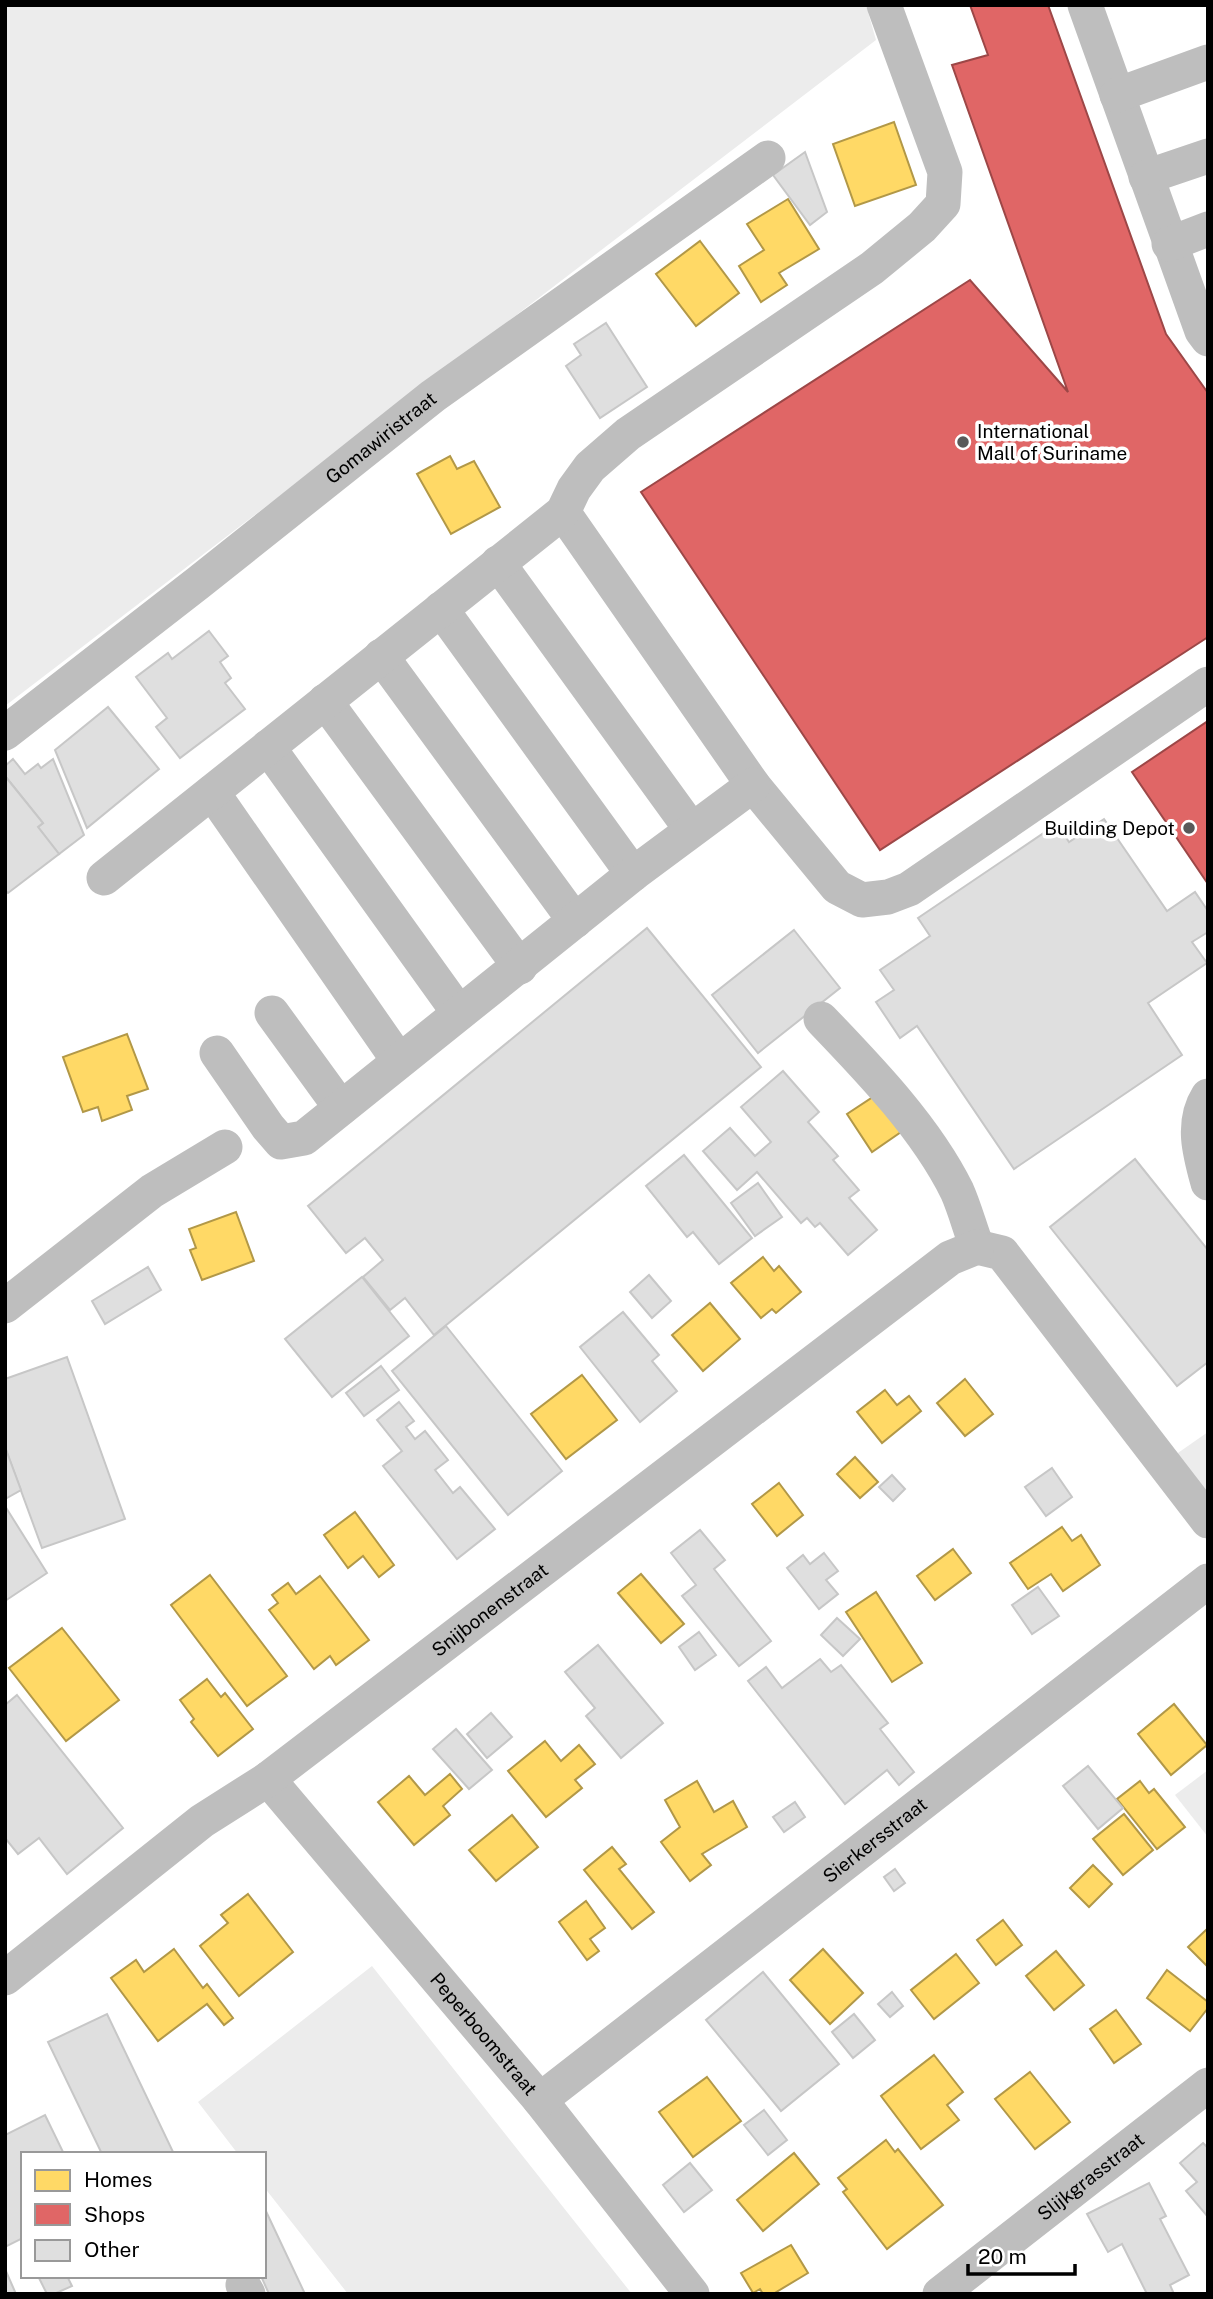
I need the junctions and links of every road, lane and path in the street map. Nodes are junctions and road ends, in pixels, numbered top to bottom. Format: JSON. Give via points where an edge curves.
{"nodes":[{"id":1,"x":884,"y":5,"type":"edge"},
{"id":2,"x":1094,"y":8,"type":"edge"},
{"id":3,"x":1208,"y":62,"type":"edge"},
{"id":4,"x":1117,"y":95,"type":"junction"},
{"id":5,"x":1208,"y":156,"type":"edge"},
{"id":6,"x":768,"y":158,"type":"dead end"},
{"id":7,"x":1146,"y":177,"type":"junction"},
{"id":8,"x":1208,"y":229,"type":"edge"},
{"id":9,"x":1169,"y":244,"type":"junction"},
{"id":10,"x":1197,"y":283,"type":"edge"},
{"id":11,"x":1208,"y":339,"type":"edge"},
{"id":12,"x":563,"y":512,"type":"junction"},
{"id":13,"x":498,"y":563,"type":"junction"},
{"id":14,"x":441,"y":609,"type":"junction"},
{"id":15,"x":381,"y":656,"type":"junction"},
{"id":16,"x":1208,"y":684,"type":"edge"},
{"id":17,"x":325,"y":701,"type":"junction"},
{"id":18,"x":5,"y":733,"type":"edge"},
{"id":19,"x":268,"y":747,"type":"junction"},
{"id":20,"x":753,"y":785,"type":"junction"},
{"id":21,"x":212,"y":792,"type":"junction"},
{"id":22,"x":691,"y":829,"type":"junction"},
{"id":23,"x":633,"y":874,"type":"junction"},
{"id":24,"x":104,"y":878,"type":"dead end"},
{"id":25,"x":575,"y":921,"type":"junction"},
{"id":26,"x":520,"y":967,"type":"junction"},
{"id":27,"x":272,"y":1013,"type":"dead end"},
{"id":28,"x":459,"y":1013,"type":"junction"},
{"id":29,"x":821,"y":1019,"type":"dead end"},
{"id":30,"x":217,"y":1052,"type":"dead end"},
{"id":31,"x":399,"y":1061,"type":"junction"},
{"id":32,"x":1208,"y":1096,"type":"edge"},
{"id":33,"x":341,"y":1108,"type":"junction"},
{"id":34,"x":225,"y":1147,"type":"dead end"},
{"id":35,"x":1208,"y":1183,"type":"edge"},
{"id":36,"x":977,"y":1247,"type":"junction"},
{"id":37,"x":5,"y":1306,"type":"edge"},
{"id":38,"x":1208,"y":1521,"type":"edge"},
{"id":39,"x":1208,"y":1581,"type":"edge"},
{"id":40,"x":268,"y":1779,"type":"junction"},
{"id":41,"x":5,"y":1978,"type":"edge"},
{"id":42,"x":1208,"y":2085,"type":"edge"},
{"id":43,"x":540,"y":2100,"type":"junction"},
{"id":44,"x":692,"y":2294,"type":"edge"},
{"id":45,"x":940,"y":2294,"type":"edge"}],
"edges":[{"from":1,"to":12,"type":"street","via":[[945,172],[943,204],[872,268],[628,433],[590,467]]},
{"from":2,"to":4,"type":"street"},
{"from":3,"to":4,"type":"street"},
{"from":4,"to":7,"type":"street"},
{"from":5,"to":7,"type":"street"},
{"from":6,"to":18,"type":"street","name":"Gomawiristraat","via":[[433,396]]},
{"from":7,"to":9,"type":"street"},
{"from":8,"to":9,"type":"street"},
{"from":9,"to":10,"type":"street"},
{"from":10,"to":11,"type":"street","via":[[1202,331]]},
{"from":12,"to":13,"type":"street"},
{"from":12,"to":20,"type":"street"},
{"from":13,"to":14,"type":"street"},
{"from":13,"to":22,"type":"street"},
{"from":14,"to":15,"type":"street"},
{"from":14,"to":23,"type":"street"},
{"from":15,"to":17,"type":"street"},
{"from":15,"to":25,"type":"street"},
{"from":16,"to":20,"type":"street","via":[[909,889],[888,897],[862,900],[837,887]]},
{"from":17,"to":19,"type":"street"},
{"from":17,"to":26,"type":"street"},
{"from":19,"to":21,"type":"street"},
{"from":19,"to":28,"type":"street"},
{"from":20,"to":22,"type":"street"},
{"from":21,"to":24,"type":"street"},
{"from":21,"to":31,"type":"street"},
{"from":22,"to":23,"type":"street"},
{"from":23,"to":25,"type":"street"},
{"from":25,"to":26,"type":"street"},
{"from":26,"to":28,"type":"street"},
{"from":27,"to":33,"type":"street"},
{"from":28,"to":31,"type":"street"},
{"from":29,"to":36,"type":"street","via":[[872,1072],[924,1138],[957,1191]]},
{"from":30,"to":33,"type":"street","via":[[281,1142],[304,1138]]},
{"from":31,"to":33,"type":"street"},
{"from":32,"to":35,"type":"street","via":[[1198,1130]]},
{"from":34,"to":37,"type":"street","via":[[152,1191]]},
{"from":36,"to":38,"type":"street","via":[[1002,1252]]},
{"from":36,"to":40,"type":"street","name":"Snijbonenstraat","via":[[950,1258]]},
{"from":39,"to":43,"type":"street","name":"Sierkersstraat"},
{"from":40,"to":41,"type":"street","name":"Snijbonenstraat","via":[[202,1822]]},
{"from":40,"to":43,"type":"street","name":"Peperboomstraat"},
{"from":42,"to":45,"type":"street","name":"Slijkgrasstraat"},
{"from":43,"to":44,"type":"street","name":"Peperboomstraat"}]}
